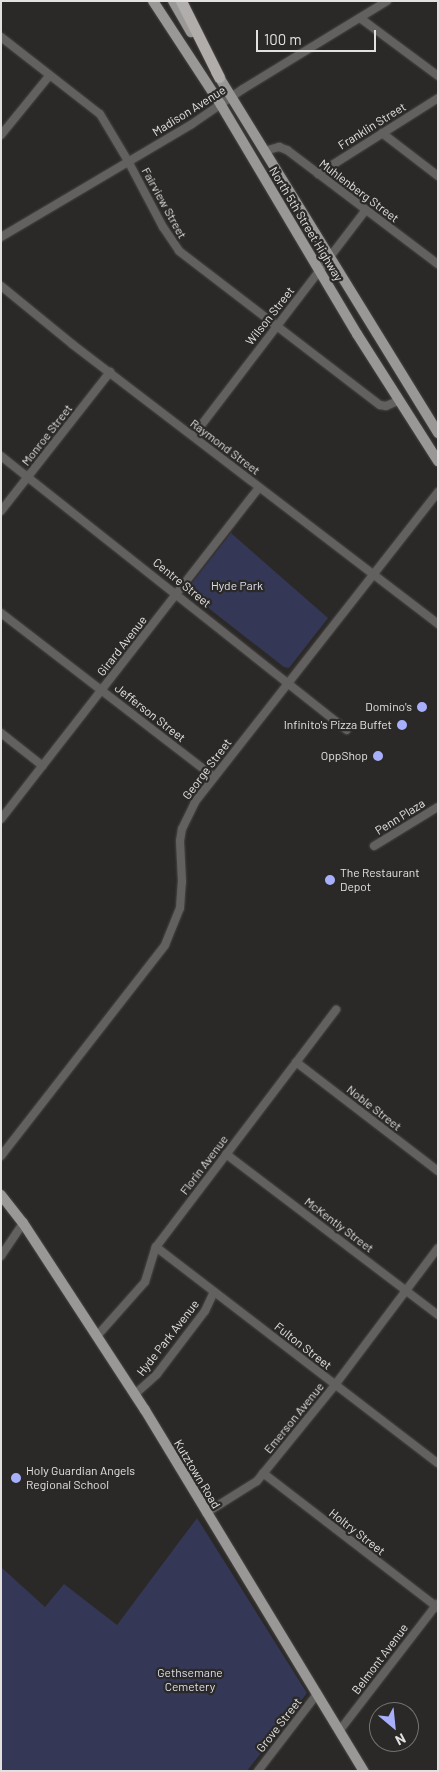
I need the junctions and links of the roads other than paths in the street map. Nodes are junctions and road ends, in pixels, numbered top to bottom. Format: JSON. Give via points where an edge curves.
{"nodes":[{"id":1,"x":153,"y":1,"type":"edge"},
{"id":2,"x":173,"y":1,"type":"edge"},
{"id":3,"x":182,"y":1,"type":"edge"},
{"id":4,"x":387,"y":1,"type":"edge"},
{"id":5,"x":360,"y":18,"type":"junction"},
{"id":6,"x":1,"y":37,"type":"edge"},
{"id":7,"x":50,"y":75,"type":"junction"},
{"id":8,"x":438,"y":76,"type":"edge"},
{"id":9,"x":219,"y":77,"type":"junction"},
{"id":10,"x":231,"y":97,"type":"junction"},
{"id":11,"x":438,"y":98,"type":"edge"},
{"id":12,"x":220,"y":105,"type":"junction"},
{"id":13,"x":382,"y":133,"type":"junction"},
{"id":14,"x":1,"y":135,"type":"edge"},
{"id":15,"x":264,"y":151,"type":"junction"},
{"id":16,"x":128,"y":161,"type":"junction"},
{"id":17,"x":318,"y":174,"type":"junction"},
{"id":18,"x":438,"y":176,"type":"edge"},
{"id":19,"x":365,"y":211,"type":"junction"},
{"id":20,"x":1,"y":237,"type":"edge"},
{"id":21,"x":331,"y":259,"type":"junction"},
{"id":22,"x":438,"y":264,"type":"edge"},
{"id":23,"x":320,"y":271,"type":"junction"},
{"id":24,"x":1,"y":286,"type":"edge"},
{"id":25,"x":276,"y":326,"type":"junction"},
{"id":26,"x":110,"y":372,"type":"junction"},
{"id":27,"x":400,"y":400,"type":"junction"},
{"id":28,"x":438,"y":433,"type":"edge"},
{"id":29,"x":193,"y":436,"type":"junction"},
{"id":30,"x":1,"y":456,"type":"edge"},
{"id":31,"x":438,"y":461,"type":"edge"},
{"id":32,"x":29,"y":477,"type":"junction"},
{"id":33,"x":259,"y":487,"type":"junction"},
{"id":34,"x":438,"y":492,"type":"edge"},
{"id":35,"x":1,"y":511,"type":"edge"},
{"id":36,"x":373,"y":573,"type":"junction"},
{"id":37,"x":178,"y":594,"type":"junction"},
{"id":38,"x":1,"y":613,"type":"edge"},
{"id":39,"x":438,"y":624,"type":"edge"},
{"id":40,"x":287,"y":683,"type":"junction"},
{"id":41,"x":102,"y":690,"type":"junction"},
{"id":42,"x":347,"y":730,"type":"dead end"},
{"id":43,"x":1,"y":733,"type":"edge"},
{"id":44,"x":43,"y":766,"type":"junction"},
{"id":45,"x":214,"y":777,"type":"junction"},
{"id":46,"x":438,"y":807,"type":"edge"},
{"id":47,"x":1,"y":819,"type":"edge"},
{"id":48,"x":374,"y":846,"type":"dead end"},
{"id":49,"x":336,"y":1010,"type":"dead end"},
{"id":50,"x":296,"y":1062,"type":"junction"},
{"id":51,"x":226,"y":1154,"type":"junction"},
{"id":52,"x":1,"y":1156,"type":"edge"},
{"id":53,"x":438,"y":1171,"type":"edge"},
{"id":54,"x":1,"y":1195,"type":"edge"},
{"id":55,"x":23,"y":1223,"type":"junction"},
{"id":56,"x":156,"y":1247,"type":"junction"},
{"id":57,"x":438,"y":1248,"type":"edge"},
{"id":58,"x":1,"y":1256,"type":"edge"},
{"id":59,"x":406,"y":1290,"type":"junction"},
{"id":60,"x":214,"y":1292,"type":"junction"},
{"id":61,"x":438,"y":1315,"type":"edge"},
{"id":62,"x":96,"y":1336,"type":"junction"},
{"id":63,"x":335,"y":1385,"type":"junction"},
{"id":64,"x":134,"y":1395,"type":"junction"},
{"id":65,"x":438,"y":1463,"type":"edge"},
{"id":66,"x":263,"y":1473,"type":"junction"},
{"id":67,"x":206,"y":1512,"type":"junction"},
{"id":68,"x":437,"y":1605,"type":"edge"},
{"id":69,"x":317,"y":1694,"type":"junction"},
{"id":70,"x":340,"y":1730,"type":"junction"},
{"id":71,"x":258,"y":1771,"type":"edge"},
{"id":72,"x":364,"y":1771,"type":"edge"}],
"edges":[{"from":1,"to":12,"type":"main road","name":"North 5th Street Highway"},
{"from":2,"to":9,"type":"main road","name":"North 5th Street Highway"},
{"from":3,"to":9,"type":"highway"},
{"from":4,"to":5,"type":"street","name":"Madison Avenue"},
{"from":5,"to":8,"type":"street"},
{"from":5,"to":10,"type":"street","name":"Madison Avenue"},
{"from":6,"to":7,"type":"street","name":"Fairview Street"},
{"from":7,"to":14,"type":"street"},
{"from":7,"to":16,"type":"street","name":"Fairview Street","via":[[100,114]]},
{"from":9,"to":10,"type":"main road","name":"North 5th Street Highway"},
{"from":10,"to":12,"type":"street","name":"Madison Avenue"},
{"from":10,"to":15,"type":"main road","name":"North 5th Street Highway"},
{"from":11,"to":13,"type":"street","name":"Franklin Street"},
{"from":12,"to":16,"type":"street","name":"Madison Avenue"},
{"from":12,"to":23,"type":"main road","name":"North 5th Street Highway"},
{"from":13,"to":17,"type":"street","name":"Franklin Street"},
{"from":13,"to":18,"type":"street"},
{"from":15,"to":17,"type":"street","name":"Muhlenberg Street","via":[[283,148]]},
{"from":15,"to":21,"type":"main road","name":"North 5th Street Highway"},
{"from":16,"to":20,"type":"street","name":"Madison Avenue"},
{"from":16,"to":25,"type":"street","name":"Fairview Street","via":[[175,246]]},
{"from":17,"to":19,"type":"street","name":"Muhlenberg Street"},
{"from":19,"to":21,"type":"street","name":"Wilson Street"},
{"from":19,"to":22,"type":"street","name":"Muhlenberg Street"},
{"from":21,"to":23,"type":"street","name":"Wilson Street"},
{"from":21,"to":28,"type":"main road","name":"North 5th Street Highway"},
{"from":23,"to":25,"type":"street","name":"Wilson Street"},
{"from":23,"to":27,"type":"main road","name":"North 5th Street Highway"},
{"from":24,"to":26,"type":"street","name":"Raymond Street"},
{"from":25,"to":27,"type":"street","name":"Fairview Street","via":[[380,405]]},
{"from":25,"to":29,"type":"street","name":"Wilson Street"},
{"from":26,"to":29,"type":"street","name":"Raymond Street"},
{"from":26,"to":32,"type":"street","name":"Monroe Street"},
{"from":27,"to":31,"type":"main road","name":"North 5th Street Highway"},
{"from":29,"to":33,"type":"street","name":"Raymond Street"},
{"from":30,"to":32,"type":"street","name":"Centre Street"},
{"from":32,"to":35,"type":"street","name":"Monroe Street"},
{"from":32,"to":37,"type":"street","name":"Centre Street"},
{"from":33,"to":36,"type":"street","name":"Raymond Street"},
{"from":33,"to":37,"type":"street","name":"Girard Avenue"},
{"from":34,"to":36,"type":"street","name":"George Street"},
{"from":36,"to":39,"type":"street","name":"Raymond Street"},
{"from":36,"to":40,"type":"street","name":"George Street"},
{"from":37,"to":40,"type":"street","name":"Centre Street"},
{"from":37,"to":41,"type":"street","name":"Girard Avenue"},
{"from":38,"to":41,"type":"street","name":"Jefferson Street"},
{"from":40,"to":42,"type":"street","name":"Centre Street"},
{"from":40,"to":45,"type":"street","name":"George Street"},
{"from":41,"to":44,"type":"street","name":"Girard Avenue"},
{"from":41,"to":45,"type":"street","name":"Jefferson Street"},
{"from":43,"to":44,"type":"street"},
{"from":44,"to":47,"type":"street","name":"Girard Avenue"},
{"from":45,"to":52,"type":"street","name":"George Street","via":[[195,802],[182,829],[182,896],[176,921],[165,945]]},
{"from":46,"to":48,"type":"street","name":"Penn Plaza"},
{"from":49,"to":50,"type":"street","name":"Florin Avenue"},
{"from":50,"to":51,"type":"street","name":"Florin Avenue"},
{"from":50,"to":53,"type":"street","name":"Noble Street"},
{"from":51,"to":56,"type":"street","name":"Florin Avenue"},
{"from":51,"to":59,"type":"street","name":"McKently Street"},
{"from":54,"to":55,"type":"main road","name":"Kutztown Road"},
{"from":55,"to":58,"type":"street"},
{"from":55,"to":62,"type":"main road","name":"Kutztown Road"},
{"from":56,"to":60,"type":"street","name":"Fulton Street"},
{"from":56,"to":62,"type":"street","name":"Florin Avenue","via":[[145,1282]]},
{"from":57,"to":59,"type":"street","name":"Emerson Avenue"},
{"from":59,"to":61,"type":"street","name":"McKently Street"},
{"from":59,"to":63,"type":"street","name":"Emerson Avenue"},
{"from":60,"to":63,"type":"street","name":"Fulton Street"},
{"from":60,"to":64,"type":"street","name":"Hyde Park Avenue","via":[[204,1311],[157,1374]]},
{"from":62,"to":64,"type":"main road","name":"Kutztown Road"},
{"from":63,"to":65,"type":"street","name":"Fulton Street"},
{"from":63,"to":66,"type":"street","name":"Emerson Avenue"},
{"from":64,"to":67,"type":"main road","name":"Kutztown Road"},
{"from":66,"to":67,"type":"street","name":"Emerson Avenue","via":[[252,1485]]},
{"from":66,"to":68,"type":"street","name":"Holtry Street"},
{"from":67,"to":69,"type":"main road","name":"Kutztown Road"},
{"from":68,"to":70,"type":"street","name":"Belmont Avenue"},
{"from":69,"to":70,"type":"main road","name":"Kutztown Road"},
{"from":69,"to":71,"type":"street","name":"Grove Street"},
{"from":70,"to":72,"type":"main road","name":"Kutztown Road"}]}
